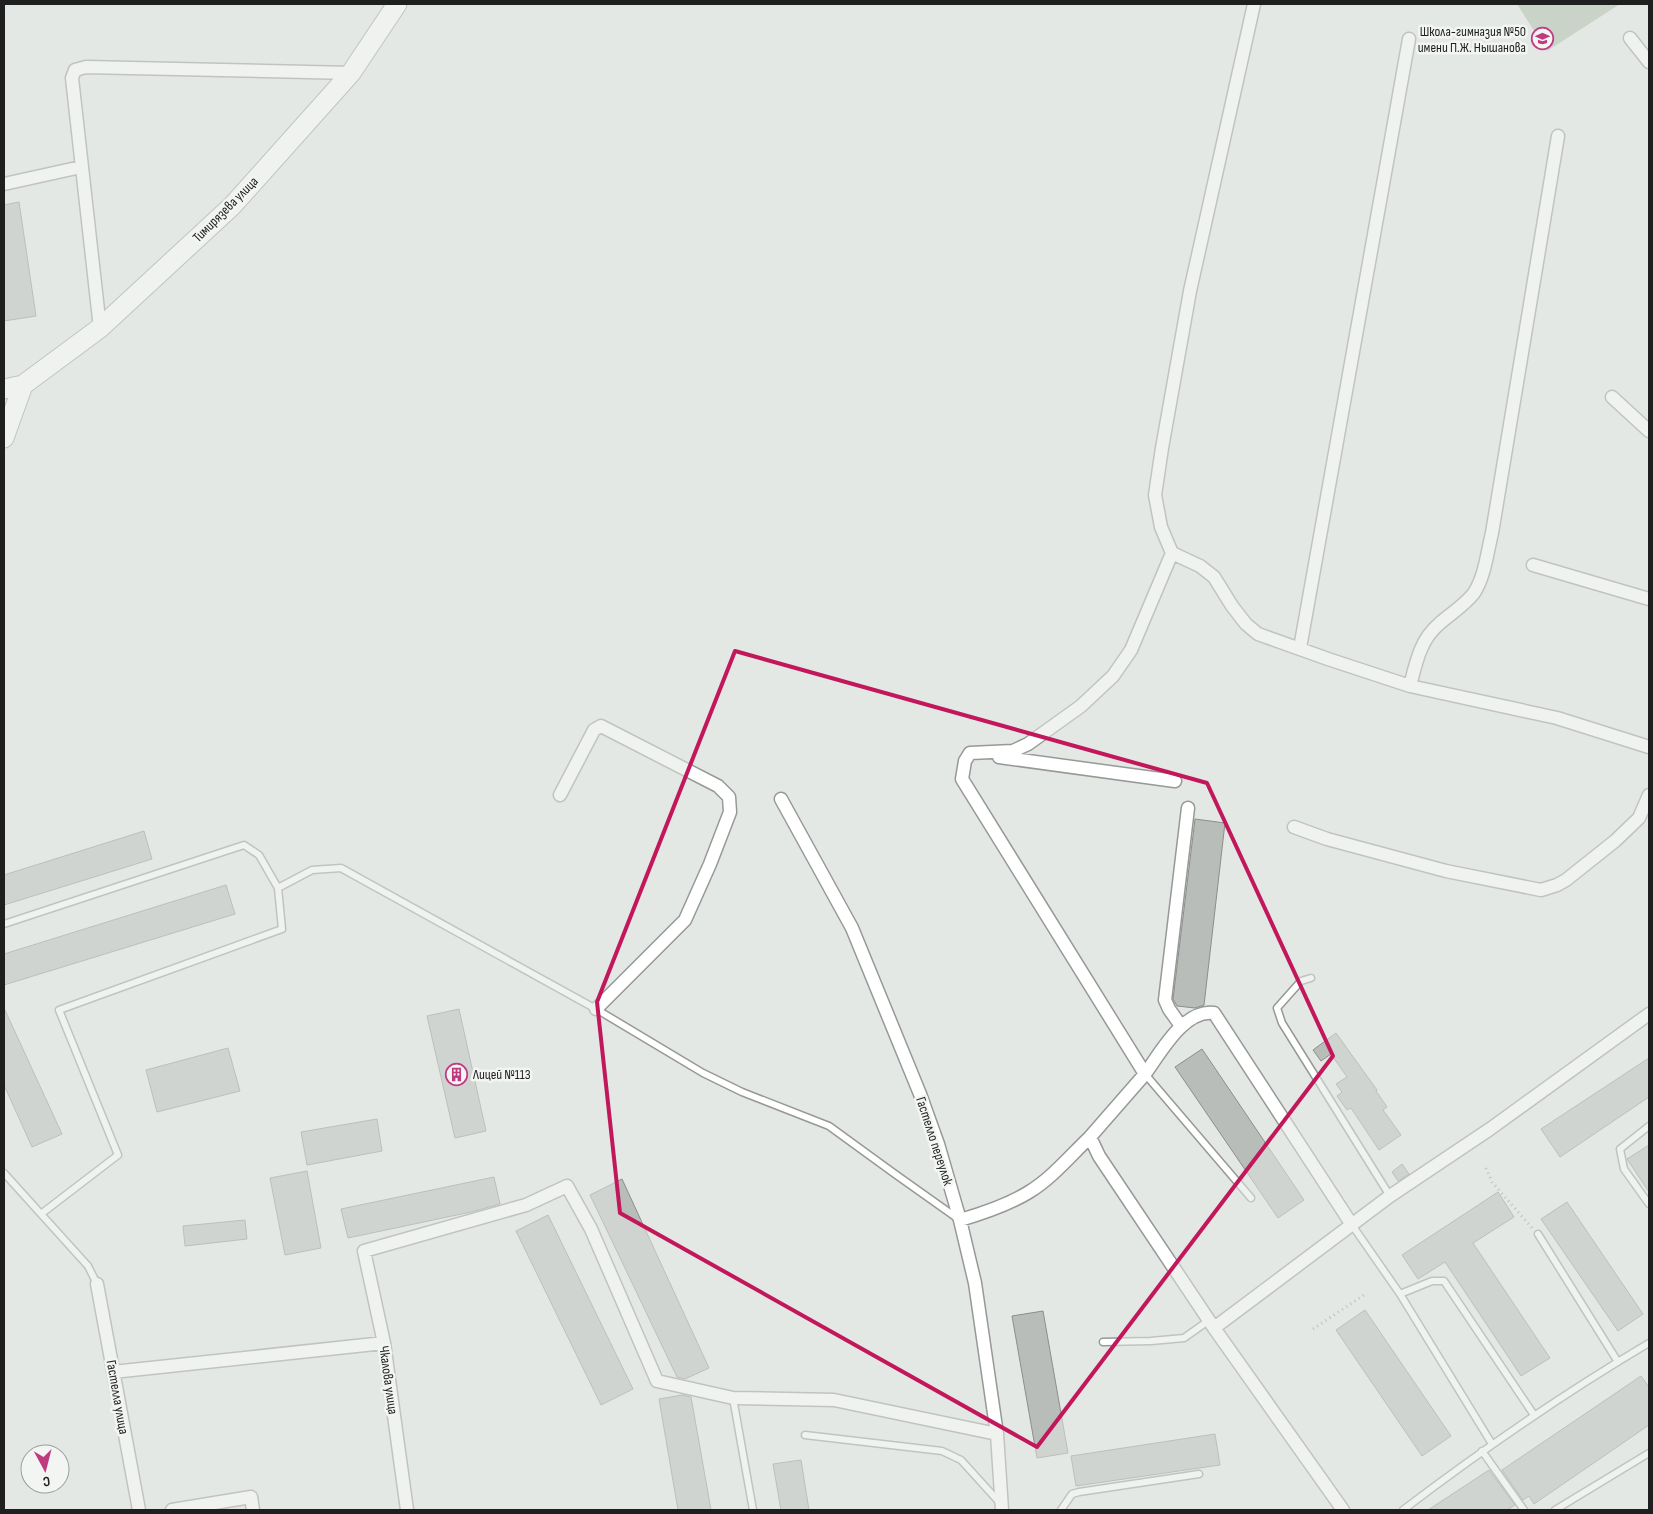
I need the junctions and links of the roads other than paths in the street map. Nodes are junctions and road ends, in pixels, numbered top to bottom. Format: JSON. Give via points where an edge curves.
{"nodes":[{"id":1,"x":397,"y":4,"type":"edge"},
{"id":2,"x":1254,"y":4,"type":"edge"},
{"id":3,"x":1630,"y":38,"type":"dead end"},
{"id":4,"x":1409,"y":39,"type":"dead end"},
{"id":5,"x":1649,"y":62,"type":"edge"},
{"id":6,"x":352,"y":73,"type":"junction"},
{"id":7,"x":1558,"y":136,"type":"dead end"},
{"id":8,"x":81,"y":167,"type":"junction"},
{"id":9,"x":4,"y":184,"type":"edge"},
{"id":10,"x":100,"y":328,"type":"junction"},
{"id":11,"x":24,"y":385,"type":"junction"},
{"id":12,"x":4,"y":389,"type":"edge"},
{"id":13,"x":1612,"y":397,"type":"dead end"},
{"id":14,"x":1649,"y":431,"type":"edge"},
{"id":15,"x":4,"y":438,"type":"edge"},
{"id":16,"x":1172,"y":552,"type":"junction"},
{"id":17,"x":1533,"y":565,"type":"dead end"},
{"id":18,"x":1649,"y":599,"type":"edge"},
{"id":19,"x":1300,"y":648,"type":"junction"},
{"id":20,"x":1410,"y":686,"type":"junction"},
{"id":21,"x":1649,"y":747,"type":"edge"},
{"id":22,"x":970,"y":753,"type":"junction"},
{"id":23,"x":1175,"y":781,"type":"dead end"},
{"id":24,"x":560,"y":795,"type":"dead end"},
{"id":25,"x":1649,"y":795,"type":"edge"},
{"id":26,"x":781,"y":799,"type":"dead end"},
{"id":27,"x":1188,"y":808,"type":"dead end"},
{"id":28,"x":1294,"y":827,"type":"dead end"},
{"id":29,"x":278,"y":888,"type":"junction"},
{"id":30,"x":4,"y":924,"type":"edge"},
{"id":31,"x":1311,"y":978,"type":"dead end"},
{"id":32,"x":596,"y":1009,"type":"junction"},
{"id":33,"x":1649,"y":1014,"type":"edge"},
{"id":34,"x":1181,"y":1026,"type":"junction"},
{"id":35,"x":1145,"y":1074,"type":"junction"},
{"id":36,"x":1649,"y":1126,"type":"edge"},
{"id":37,"x":1090,"y":1136,"type":"junction"},
{"id":38,"x":4,"y":1173,"type":"edge"},
{"id":39,"x":1390,"y":1196,"type":"junction"},
{"id":40,"x":1251,"y":1198,"type":"dead end"},
{"id":41,"x":1649,"y":1204,"type":"edge"},
{"id":42,"x":41,"y":1214,"type":"junction"},
{"id":43,"x":960,"y":1220,"type":"junction"},
{"id":44,"x":1352,"y":1225,"type":"junction"},
{"id":45,"x":1538,"y":1234,"type":"road end"},
{"id":46,"x":97,"y":1284,"type":"joint"},
{"id":47,"x":1400,"y":1294,"type":"junction"},
{"id":48,"x":1211,"y":1324,"type":"junction"},
{"id":49,"x":1103,"y":1342,"type":"dead end"},
{"id":50,"x":384,"y":1343,"type":"junction"},
{"id":51,"x":1649,"y":1343,"type":"edge"},
{"id":52,"x":1618,"y":1362,"type":"junction"},
{"id":53,"x":113,"y":1372,"type":"junction"},
{"id":54,"x":733,"y":1398,"type":"junction"},
{"id":55,"x":1534,"y":1415,"type":"junction"},
{"id":56,"x":997,"y":1434,"type":"junction"},
{"id":57,"x":806,"y":1435,"type":"dead end"},
{"id":58,"x":1492,"y":1444,"type":"junction"},
{"id":59,"x":1482,"y":1452,"type":"junction"},
{"id":60,"x":1649,"y":1453,"type":"edge"},
{"id":61,"x":1199,"y":1474,"type":"dead end"},
{"id":62,"x":1001,"y":1507,"type":"edge"},
{"id":63,"x":139,"y":1510,"type":"edge"},
{"id":64,"x":172,"y":1510,"type":"edge"},
{"id":65,"x":253,"y":1510,"type":"edge"},
{"id":66,"x":407,"y":1510,"type":"edge"},
{"id":67,"x":753,"y":1510,"type":"edge"},
{"id":68,"x":1061,"y":1510,"type":"edge"},
{"id":69,"x":1342,"y":1510,"type":"edge"},
{"id":70,"x":1403,"y":1510,"type":"edge"},
{"id":71,"x":1524,"y":1510,"type":"edge"},
{"id":72,"x":1556,"y":1510,"type":"edge"}],
"edges":[{"from":1,"to":6,"type":"street","name":"Тимирязева улица"},
{"from":2,"to":16,"type":"street","via":[[1190,291],[1162,448],[1155,495],[1161,527]]},
{"from":3,"to":5,"type":"street"},
{"from":4,"to":19,"type":"street"},
{"from":6,"to":8,"type":"street","via":[[86,67],[75,70],[72,78]]},
{"from":6,"to":10,"type":"street","name":"Тимирязева улица","via":[[232,206]]},
{"from":7,"to":20,"type":"street","via":[[1492,534],[1481,579],[1473,594],[1425,639]]},
{"from":8,"to":9,"type":"street"},
{"from":8,"to":10,"type":"street"},
{"from":10,"to":11,"type":"street","name":"Тимирязева улица"},
{"from":11,"to":12,"type":"street"},
{"from":11,"to":15,"type":"street"},
{"from":13,"to":14,"type":"street"},
{"from":16,"to":19,"type":"street","via":[[1214,577],[1241,618],[1258,634]]},
{"from":16,"to":22,"type":"street","via":[[1131,650],[1113,676],[1080,706],[1028,744],[1013,751]]},
{"from":17,"to":18,"type":"street"},
{"from":19,"to":20,"type":"street"},
{"from":20,"to":21,"type":"street","via":[[1557,718]]},
{"from":22,"to":23,"type":"street"},
{"from":22,"to":35,"type":"street","via":[[962,779]]},
{"from":24,"to":32,"type":"street","via":[[594,730],[601,726],[718,786],[729,797],[730,812],[685,920]]},
{"from":25,"to":28,"type":"street","via":[[1639,818],[1614,841],[1566,880],[1542,890],[1446,871]]},
{"from":26,"to":43,"type":"street","name":"Гастелло переулок","via":[[852,928],[920,1094]]},
{"from":27,"to":34,"type":"street","via":[[1165,1000]]},
{"from":29,"to":30,"type":"lane","via":[[259,855],[244,845]]},
{"from":29,"to":32,"type":"lane","via":[[312,870],[342,868]]},
{"from":29,"to":42,"type":"lane","via":[[282,929],[60,1010],[118,1155]]},
{"from":31,"to":39,"type":"lane","via":[[1301,980],[1277,1008],[1282,1024]]},
{"from":32,"to":43,"type":"lane","via":[[703,1073],[829,1126]]},
{"from":33,"to":39,"type":"street","via":[[1490,1129]]},
{"from":34,"to":35,"type":"street"},
{"from":34,"to":44,"type":"street","via":[[1200,1014],[1214,1013]]},
{"from":35,"to":37,"type":"street"},
{"from":35,"to":40,"type":"lane"},
{"from":36,"to":41,"type":"lane","via":[[1620,1149],[1624,1169]]},
{"from":37,"to":43,"type":"street","via":[[1029,1192],[986,1213]]},
{"from":37,"to":48,"type":"street","via":[[1099,1156]]},
{"from":38,"to":42,"type":"lane"},
{"from":39,"to":44,"type":"street"},
{"from":42,"to":46,"type":"lane","via":[[88,1266]]},
{"from":43,"to":56,"type":"street","name":"Гастелло переулок","via":[[975,1283]]},
{"from":44,"to":47,"type":"lane"},
{"from":44,"to":48,"type":"street"},
{"from":45,"to":52,"type":"lane"},
{"from":46,"to":53,"type":"street","name":"Гастелла улица"},
{"from":47,"to":55,"type":"lane","via":[[1432,1281],[1444,1281]]},
{"from":47,"to":58,"type":"lane"},
{"from":48,"to":49,"type":"lane","via":[[1184,1338]]},
{"from":48,"to":69,"type":"street"},
{"from":50,"to":53,"type":"street"},
{"from":50,"to":54,"type":"street","name":"Чкалова улица","via":[[364,1251],[526,1205],[567,1186],[590,1229],[657,1381]]},
{"from":50,"to":66,"type":"street","name":"Чкалова улица"},
{"from":51,"to":52,"type":"lane"},
{"from":52,"to":55,"type":"lane"},
{"from":53,"to":63,"type":"street","name":"Гастелла улица"},
{"from":54,"to":56,"type":"street","via":[[834,1400]]},
{"from":54,"to":67,"type":"lane"},
{"from":55,"to":58,"type":"lane"},
{"from":56,"to":62,"type":"street","name":"Гастелло переулок"},
{"from":57,"to":62,"type":"lane","via":[[942,1451],[961,1460]]},
{"from":58,"to":59,"type":"lane"},
{"from":59,"to":70,"type":"lane"},
{"from":59,"to":71,"type":"lane"},
{"from":60,"to":72,"type":"lane"},
{"from":61,"to":68,"type":"lane","via":[[1079,1492],[1072,1494]]},
{"from":64,"to":65,"type":"street","via":[[251,1497]]}]}
